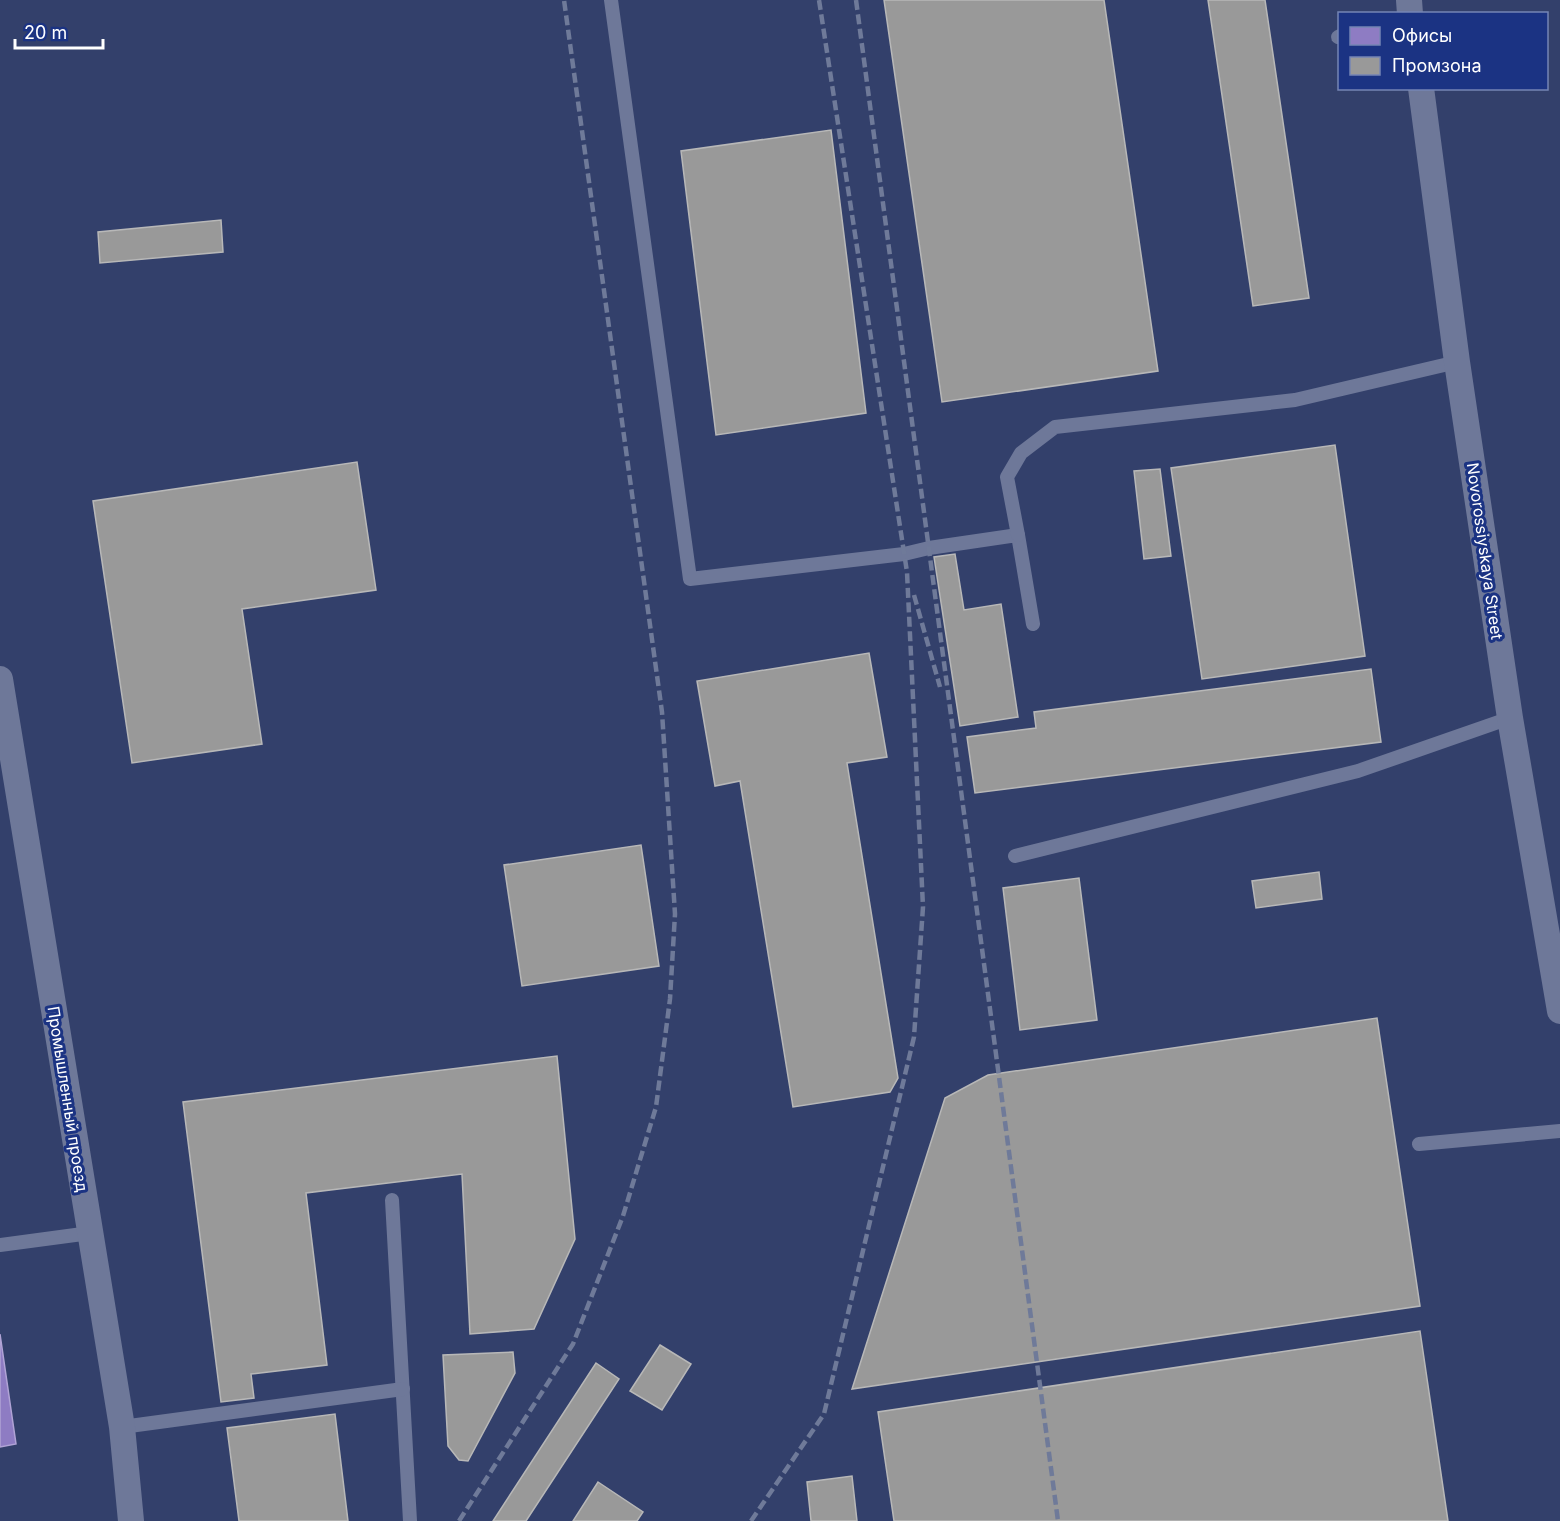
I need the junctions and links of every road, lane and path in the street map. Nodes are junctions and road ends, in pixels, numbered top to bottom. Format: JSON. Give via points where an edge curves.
{"nodes":[{"id":1,"x":611,"y":0,"type":"edge"},
{"id":2,"x":1420,"y":90,"type":"edge"},
{"id":3,"x":1457,"y":362,"type":"junction"},
{"id":4,"x":1018,"y":535,"type":"junction"},
{"id":5,"x":1033,"y":624,"type":"dead end"},
{"id":6,"x":0,"y":679,"type":"edge"},
{"id":7,"x":1510,"y":718,"type":"junction"},
{"id":8,"x":1015,"y":856,"type":"dead end"},
{"id":9,"x":1560,"y":1011,"type":"edge"},
{"id":10,"x":1560,"y":1131,"type":"edge"},
{"id":11,"x":1419,"y":1144,"type":"dead end"},
{"id":12,"x":392,"y":1200,"type":"dead end"},
{"id":13,"x":90,"y":1233,"type":"junction"},
{"id":14,"x":0,"y":1245,"type":"edge"},
{"id":15,"x":403,"y":1389,"type":"junction"},
{"id":16,"x":122,"y":1427,"type":"junction"},
{"id":17,"x":131,"y":1521,"type":"edge"},
{"id":18,"x":410,"y":1521,"type":"edge"}],
"edges":[{"from":1,"to":4,"type":"lane","via":[[690,579],[904,554]]},
{"from":2,"to":3,"type":"street","name":"Novorossiyskaya Street"},
{"from":3,"to":4,"type":"lane","via":[[1295,400],[1055,426],[1021,453],[1007,477]]},
{"from":3,"to":7,"type":"street","name":"Novorossiyskaya Street"},
{"from":4,"to":5,"type":"lane"},
{"from":6,"to":13,"type":"street","name":"Промышленный проезд"},
{"from":7,"to":8,"type":"lane","via":[[1358,771]]},
{"from":7,"to":9,"type":"street","name":"Novorossiyskaya Street"},
{"from":10,"to":11,"type":"lane"},
{"from":12,"to":15,"type":"lane"},
{"from":13,"to":14,"type":"lane"},
{"from":13,"to":16,"type":"street","name":"Промышленный проезд"},
{"from":15,"to":16,"type":"lane"},
{"from":15,"to":18,"type":"lane"},
{"from":16,"to":17,"type":"street","name":"Промышленный проезд"}]}
